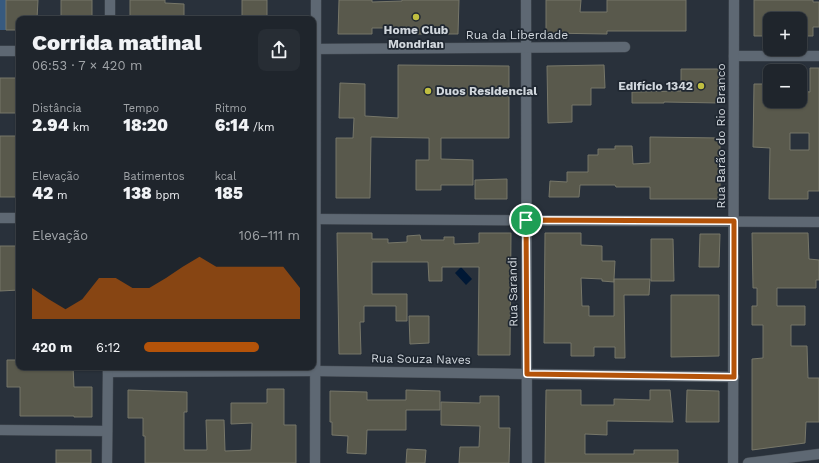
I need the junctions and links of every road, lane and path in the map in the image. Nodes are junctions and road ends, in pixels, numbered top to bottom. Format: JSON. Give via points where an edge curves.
{"nodes":[{"id":1,"x":110,"y":0,"type":"edge"},
{"id":2,"x":316,"y":0,"type":"edge"},
{"id":3,"x":526,"y":0,"type":"edge"},
{"id":4,"x":734,"y":0,"type":"edge"},
{"id":5,"x":110,"y":16,"type":"edge"},
{"id":6,"x":315,"y":16,"type":"edge"},
{"id":7,"x":625,"y":47,"type":"dead end"},
{"id":8,"x":316,"y":48,"type":"edge"},
{"id":9,"x":526,"y":48,"type":"junction"},
{"id":10,"x":0,"y":51,"type":"edge"},
{"id":11,"x":16,"y":51,"type":"edge"},
{"id":12,"x":734,"y":56,"type":"junction"},
{"id":13,"x":819,"y":56,"type":"edge"},
{"id":14,"x":0,"y":218,"type":"edge"},
{"id":15,"x":16,"y":218,"type":"edge"},
{"id":16,"x":316,"y":220,"type":"edge"},
{"id":17,"x":526,"y":220,"type":"junction"},
{"id":18,"x":734,"y":221,"type":"junction"},
{"id":19,"x":819,"y":222,"type":"edge"},
{"id":20,"x":108,"y":370,"type":"edge"},
{"id":21,"x":315,"y":371,"type":"junction"},
{"id":22,"x":527,"y":374,"type":"junction"},
{"id":23,"x":734,"y":377,"type":"junction"},
{"id":24,"x":0,"y":430,"type":"edge"},
{"id":25,"x":107,"y":431,"type":"junction"},
{"id":26,"x":819,"y":454,"type":"edge"},
{"id":27,"x":107,"y":463,"type":"edge"},
{"id":28,"x":315,"y":463,"type":"edge"},
{"id":29,"x":527,"y":463,"type":"edge"},
{"id":30,"x":734,"y":463,"type":"edge"},
{"id":31,"x":748,"y":463,"type":"edge"},
{"id":32,"x":799,"y":463,"type":"edge"}],
"edges":[{"from":1,"to":5,"type":"street"},
{"from":2,"to":6,"type":"street"},
{"from":3,"to":9,"type":"street","name":"Rua Sarandi"},
{"from":4,"to":12,"type":"street","name":"Rua Barão do Rio Branco"},
{"from":7,"to":9,"type":"street","name":"Rua da Liberdade"},
{"from":8,"to":9,"type":"street","name":"Rua da Liberdade"},
{"from":9,"to":17,"type":"street","name":"Rua Sarandi"},
{"from":10,"to":11,"type":"street"},
{"from":12,"to":13,"type":"street"},
{"from":12,"to":18,"type":"street","name":"Rua Barão do Rio Branco"},
{"from":14,"to":15,"type":"street"},
{"from":16,"to":17,"type":"street"},
{"from":17,"to":18,"type":"street"},
{"from":17,"to":22,"type":"street","name":"Rua Sarandi"},
{"from":18,"to":19,"type":"street"},
{"from":18,"to":23,"type":"street","name":"Rua Barão do Rio Branco"},
{"from":20,"to":21,"type":"street","name":"Rua Souza Naves"},
{"from":20,"to":25,"type":"street"},
{"from":21,"to":22,"type":"street","name":"Rua Souza Naves"},
{"from":21,"to":28,"type":"street"},
{"from":22,"to":23,"type":"street","name":"Rua Souza Naves"},
{"from":22,"to":29,"type":"street","name":"Rua Sarandi"},
{"from":23,"to":30,"type":"street","name":"Rua Barão do Rio Branco"},
{"from":24,"to":25,"type":"street"},
{"from":25,"to":27,"type":"street"},
{"from":26,"to":31,"type":"street"},
{"from":26,"to":32,"type":"street"}]}
